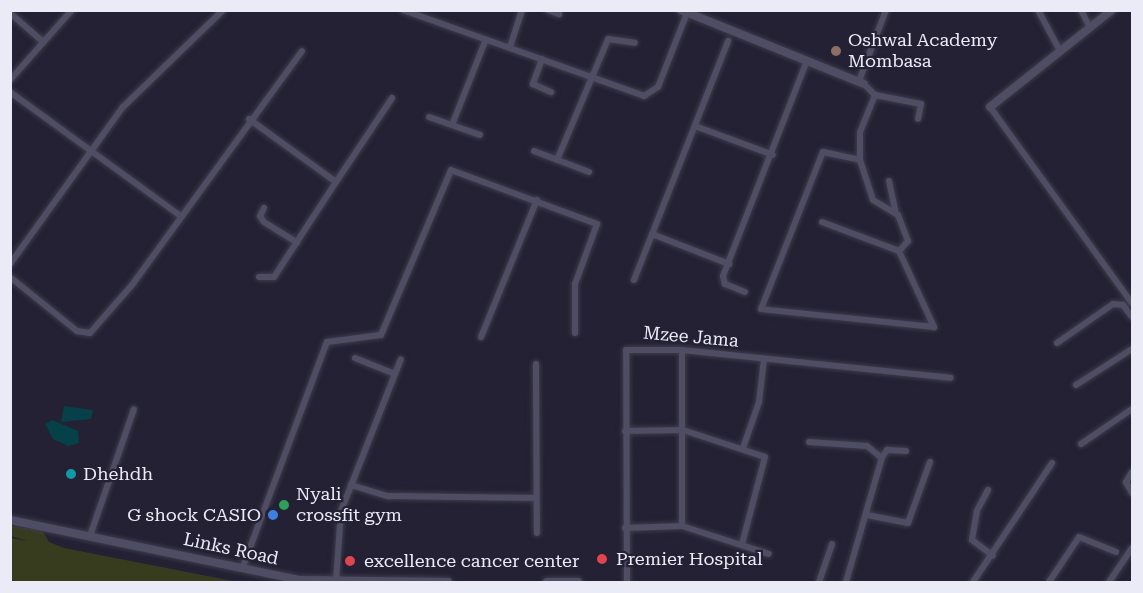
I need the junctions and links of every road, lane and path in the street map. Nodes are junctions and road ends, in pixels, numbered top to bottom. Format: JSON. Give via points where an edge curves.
{"nodes":[{"id":1,"x":72,"y":10,"type":"edge"},
{"id":2,"x":223,"y":10,"type":"edge"},
{"id":3,"x":403,"y":10,"type":"edge"},
{"id":4,"x":522,"y":10,"type":"edge"},
{"id":5,"x":548,"y":10,"type":"edge"},
{"id":6,"x":886,"y":10,"type":"edge"},
{"id":7,"x":1038,"y":10,"type":"edge"},
{"id":8,"x":1081,"y":10,"type":"edge"},
{"id":9,"x":1112,"y":10,"type":"edge"},
{"id":10,"x":684,"y":12,"type":"edge"},
{"id":11,"x":10,"y":13,"type":"edge"},
{"id":12,"x":426,"y":14,"type":"edge"},
{"id":13,"x":559,"y":14,"type":"dead end"},
{"id":14,"x":1090,"y":28,"type":"junction"},
{"id":15,"x":486,"y":39,"type":"junction"},
{"id":16,"x":41,"y":40,"type":"junction"},
{"id":17,"x":728,"y":41,"type":"dead end"},
{"id":18,"x":635,"y":43,"type":"dead end"},
{"id":19,"x":510,"y":47,"type":"junction"},
{"id":20,"x":302,"y":51,"type":"dead end"},
{"id":21,"x":1060,"y":51,"type":"junction"},
{"id":22,"x":542,"y":59,"type":"junction"},
{"id":23,"x":807,"y":61,"type":"junction"},
{"id":24,"x":592,"y":77,"type":"junction"},
{"id":25,"x":10,"y":80,"type":"edge"},
{"id":26,"x":861,"y":83,"type":"junction"},
{"id":27,"x":10,"y":92,"type":"edge"},
{"id":28,"x":551,"y":92,"type":"dead end"},
{"id":29,"x":875,"y":95,"type":"junction"},
{"id":30,"x":392,"y":98,"type":"dead end"},
{"id":31,"x":990,"y":107,"type":"joint"},
{"id":32,"x":429,"y":117,"type":"dead end"},
{"id":33,"x":249,"y":119,"type":"junction"},
{"id":34,"x":918,"y":119,"type":"dead end"},
{"id":35,"x":452,"y":125,"type":"junction"},
{"id":36,"x":695,"y":126,"type":"junction"},
{"id":37,"x":480,"y":135,"type":"dead end"},
{"id":38,"x":91,"y":150,"type":"junction"},
{"id":39,"x":534,"y":151,"type":"dead end"},
{"id":40,"x":773,"y":155,"type":"junction"},
{"id":41,"x":557,"y":160,"type":"junction"},
{"id":42,"x":860,"y":160,"type":"junction"},
{"id":43,"x":589,"y":172,"type":"dead end"},
{"id":44,"x":889,"y":181,"type":"dead end"},
{"id":45,"x":336,"y":182,"type":"junction"},
{"id":46,"x":537,"y":200,"type":"junction"},
{"id":47,"x":264,"y":208,"type":"dead end"},
{"id":48,"x":895,"y":210,"type":"junction"},
{"id":49,"x":179,"y":214,"type":"junction"},
{"id":50,"x":822,"y":222,"type":"dead end"},
{"id":51,"x":652,"y":234,"type":"junction"},
{"id":52,"x":297,"y":243,"type":"junction"},
{"id":53,"x":900,"y":251,"type":"junction"},
{"id":54,"x":10,"y":264,"type":"edge"},
{"id":55,"x":729,"y":264,"type":"junction"},
{"id":56,"x":10,"y":277,"type":"edge"},
{"id":57,"x":259,"y":277,"type":"dead end"},
{"id":58,"x":634,"y":280,"type":"dead end"},
{"id":59,"x":746,"y":292,"type":"dead end"},
{"id":60,"x":1132,"y":303,"type":"edge"},
{"id":61,"x":1132,"y":317,"type":"edge"},
{"id":62,"x":575,"y":333,"type":"dead end"},
{"id":63,"x":481,"y":337,"type":"dead end"},
{"id":64,"x":1057,"y":343,"type":"dead end"},
{"id":65,"x":1132,"y":349,"type":"edge"},
{"id":66,"x":682,"y":350,"type":"junction"},
{"id":67,"x":355,"y":358,"type":"dead end"},
{"id":68,"x":401,"y":359,"type":"dead end"},
{"id":69,"x":764,"y":359,"type":"junction"},
{"id":70,"x":536,"y":364,"type":"dead end"},
{"id":71,"x":395,"y":374,"type":"junction"},
{"id":72,"x":951,"y":378,"type":"dead end"},
{"id":73,"x":1076,"y":385,"type":"dead end"},
{"id":74,"x":134,"y":409,"type":"dead end"},
{"id":75,"x":1132,"y":409,"type":"edge"},
{"id":76,"x":683,"y":430,"type":"junction"},
{"id":77,"x":625,"y":431,"type":"junction"},
{"id":78,"x":809,"y":442,"type":"dead end"},
{"id":79,"x":1082,"y":444,"type":"dead end"},
{"id":80,"x":743,"y":447,"type":"junction"},
{"id":81,"x":906,"y":452,"type":"dead end"},
{"id":82,"x":882,"y":458,"type":"junction"},
{"id":83,"x":930,"y":462,"type":"dead end"},
{"id":84,"x":1052,"y":463,"type":"dead end"},
{"id":85,"x":1132,"y":472,"type":"edge"},
{"id":86,"x":351,"y":485,"type":"junction"},
{"id":87,"x":988,"y":490,"type":"dead end"},
{"id":88,"x":1132,"y":493,"type":"edge"},
{"id":89,"x":536,"y":498,"type":"junction"},
{"id":90,"x":867,"y":515,"type":"junction"},
{"id":91,"x":10,"y":520,"type":"edge"},
{"id":92,"x":682,"y":526,"type":"junction"},
{"id":93,"x":625,"y":528,"type":"junction"},
{"id":94,"x":537,"y":533,"type":"dead end"},
{"id":95,"x":90,"y":536,"type":"junction"},
{"id":96,"x":742,"y":544,"type":"junction"},
{"id":97,"x":832,"y":544,"type":"dead end"},
{"id":98,"x":1132,"y":548,"type":"edge"},
{"id":99,"x":1116,"y":552,"type":"dead end"},
{"id":100,"x":769,"y":554,"type":"dead end"},
{"id":101,"x":993,"y":556,"type":"junction"},
{"id":102,"x":242,"y":569,"type":"junction"},
{"id":103,"x":336,"y":581,"type":"edge"},
{"id":104,"x":448,"y":582,"type":"edge"},
{"id":105,"x":547,"y":582,"type":"edge"},
{"id":106,"x":578,"y":582,"type":"edge"},
{"id":107,"x":627,"y":582,"type":"edge"},
{"id":108,"x":819,"y":582,"type":"edge"},
{"id":109,"x":846,"y":582,"type":"edge"},
{"id":110,"x":973,"y":582,"type":"edge"},
{"id":111,"x":1048,"y":582,"type":"edge"},
{"id":112,"x":1110,"y":582,"type":"edge"}],
"edges":[{"from":1,"to":16,"type":"street"},
{"from":2,"to":38,"type":"street","via":[[134,94]]},
{"from":3,"to":12,"type":"street"},
{"from":4,"to":19,"type":"street"},
{"from":5,"to":13,"type":"street"},
{"from":6,"to":26,"type":"street"},
{"from":7,"to":21,"type":"street"},
{"from":8,"to":14,"type":"street"},
{"from":9,"to":14,"type":"main road"},
{"from":10,"to":23,"type":"main road"},
{"from":10,"to":24,"type":"street","via":[[652,94],[641,96]]},
{"from":11,"to":16,"type":"street"},
{"from":12,"to":15,"type":"street"},
{"from":14,"to":21,"type":"main road"},
{"from":15,"to":19,"type":"street"},
{"from":15,"to":35,"type":"street"},
{"from":16,"to":25,"type":"street"},
{"from":17,"to":36,"type":"street"},
{"from":18,"to":24,"type":"street","via":[[609,37]]},
{"from":19,"to":22,"type":"street"},
{"from":20,"to":33,"type":"street"},
{"from":21,"to":31,"type":"main road"},
{"from":22,"to":24,"type":"street"},
{"from":22,"to":28,"type":"street","via":[[532,84]]},
{"from":23,"to":26,"type":"main road"},
{"from":23,"to":40,"type":"street"},
{"from":24,"to":41,"type":"street"},
{"from":26,"to":29,"type":"street"},
{"from":27,"to":38,"type":"street"},
{"from":29,"to":34,"type":"street","via":[[921,104]]},
{"from":29,"to":42,"type":"street","via":[[860,132]]},
{"from":30,"to":45,"type":"street"},
{"from":31,"to":60,"type":"street"},
{"from":32,"to":35,"type":"street"},
{"from":33,"to":45,"type":"street"},
{"from":33,"to":49,"type":"street"},
{"from":35,"to":37,"type":"street"},
{"from":36,"to":40,"type":"street"},
{"from":36,"to":51,"type":"street"},
{"from":38,"to":49,"type":"street"},
{"from":38,"to":54,"type":"street"},
{"from":39,"to":41,"type":"street"},
{"from":40,"to":55,"type":"street"},
{"from":41,"to":43,"type":"street"},
{"from":42,"to":48,"type":"street","via":[[873,200]]},
{"from":42,"to":53,"type":"street","via":[[823,152],[761,309],[933,327]]},
{"from":44,"to":48,"type":"street"},
{"from":45,"to":52,"type":"street"},
{"from":46,"to":62,"type":"street","via":[[598,226],[575,284]]},
{"from":46,"to":63,"type":"street"},
{"from":46,"to":102,"type":"street","via":[[450,171],[381,334],[327,342]]},
{"from":47,"to":52,"type":"street","via":[[260,216],[264,222]]},
{"from":48,"to":53,"type":"street","via":[[907,238]]},
{"from":49,"to":56,"type":"street","via":[[132,285],[90,333],[77,331]]},
{"from":50,"to":53,"type":"street"},
{"from":51,"to":55,"type":"street"},
{"from":51,"to":58,"type":"street"},
{"from":52,"to":57,"type":"street","via":[[270,281]]},
{"from":55,"to":59,"type":"street","via":[[724,283]]},
{"from":61,"to":64,"type":"street","via":[[1123,305],[1113,304]]},
{"from":65,"to":73,"type":"street"},
{"from":66,"to":69,"type":"street","name":"Mzee Jama"},
{"from":66,"to":76,"type":"street"},
{"from":66,"to":77,"type":"street","name":"Mzee Jama","via":[[636,347],[624,352]]},
{"from":67,"to":71,"type":"street"},
{"from":68,"to":71,"type":"street"},
{"from":69,"to":72,"type":"street","name":"Mzee Jama"},
{"from":69,"to":80,"type":"street","via":[[759,402]]},
{"from":70,"to":89,"type":"street"},
{"from":71,"to":86,"type":"street"},
{"from":74,"to":95,"type":"street"},
{"from":75,"to":79,"type":"street"},
{"from":76,"to":77,"type":"street"},
{"from":76,"to":80,"type":"street"},
{"from":76,"to":92,"type":"street"},
{"from":77,"to":93,"type":"street","name":"Mzee Jama"},
{"from":78,"to":82,"type":"street","via":[[867,446]]},
{"from":80,"to":96,"type":"street","via":[[765,461]]},
{"from":81,"to":82,"type":"street","via":[[887,450]]},
{"from":82,"to":90,"type":"street"},
{"from":83,"to":90,"type":"street","via":[[908,523]]},
{"from":84,"to":101,"type":"street"},
{"from":85,"to":88,"type":"street","via":[[1126,482]]},
{"from":86,"to":89,"type":"street","via":[[388,496]]},
{"from":86,"to":103,"type":"street","via":[[338,525]]},
{"from":87,"to":101,"type":"street","via":[[976,511],[972,540]]},
{"from":89,"to":94,"type":"street"},
{"from":90,"to":109,"type":"street"},
{"from":91,"to":95,"type":"main road","name":"Links Road"},
{"from":92,"to":93,"type":"street"},
{"from":92,"to":96,"type":"street"},
{"from":93,"to":107,"type":"street","name":"Mzee Jama"},
{"from":95,"to":102,"type":"main road","name":"Links Road"},
{"from":96,"to":100,"type":"street"},
{"from":97,"to":108,"type":"street"},
{"from":98,"to":112,"type":"street"},
{"from":99,"to":111,"type":"street","via":[[1091,538],[1079,537]]},
{"from":101,"to":110,"type":"street"},
{"from":102,"to":103,"type":"main road","name":"Links Road"},
{"from":103,"to":104,"type":"main road","name":"Links Road"},
{"from":105,"to":106,"type":"main road"}]}
